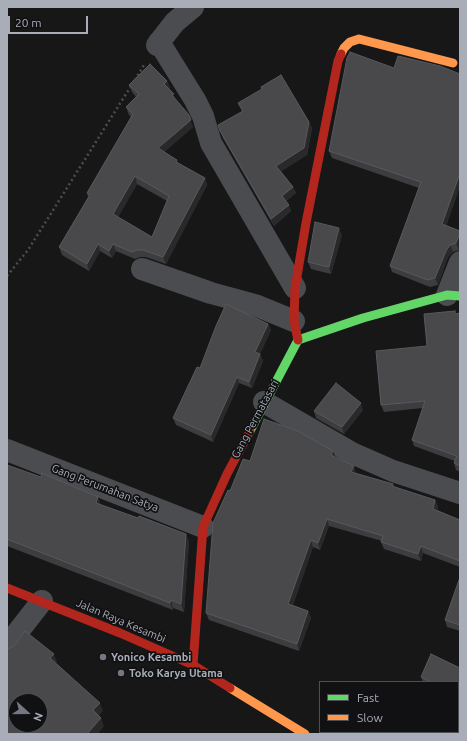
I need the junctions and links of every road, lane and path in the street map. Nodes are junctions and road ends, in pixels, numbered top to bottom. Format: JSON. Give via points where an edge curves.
{"nodes":[{"id":1,"x":194,"y":7,"type":"edge"},
{"id":2,"x":158,"y":43,"type":"junction"},
{"id":3,"x":453,"y":63,"type":"dead end"},
{"id":4,"x":460,"y":262,"type":"edge"},
{"id":5,"x":142,"y":269,"type":"dead end"},
{"id":6,"x":7,"y":276,"type":"edge"},
{"id":7,"x":295,"y":288,"type":"junction"},
{"id":8,"x":454,"y":295,"type":"edge"},
{"id":9,"x":296,"y":331,"type":"junction"},
{"id":10,"x":264,"y":402,"type":"junction"},
{"id":11,"x":7,"y":450,"type":"edge"},
{"id":12,"x":460,"y":493,"type":"edge"},
{"id":13,"x":203,"y":527,"type":"junction"},
{"id":14,"x":7,"y":588,"type":"edge"},
{"id":15,"x":42,"y":601,"type":"junction"},
{"id":16,"x":7,"y":646,"type":"edge"},
{"id":17,"x":193,"y":665,"type":"junction"},
{"id":18,"x":293,"y":731,"type":"edge"}],
"edges":[{"from":1,"to":2,"type":"street","via":[[175,22]]},
{"from":2,"to":6,"type":"path","via":[[28,250]]},
{"from":2,"to":7,"type":"street","via":[[196,100],[211,143]]},
{"from":3,"to":7,"type":"street","via":[[359,39],[350,42],[344,48],[338,61]]},
{"from":4,"to":8,"type":"street"},
{"from":5,"to":9,"type":"street","via":[[255,305]]},
{"from":7,"to":9,"type":"street"},
{"from":8,"to":9,"type":"street","via":[[363,318]]},
{"from":9,"to":10,"type":"street","name":"Gang Permatasari"},
{"from":10,"to":12,"type":"street","via":[[352,453],[393,471]]},
{"from":10,"to":13,"type":"street","name":"Gang Permatasari"},
{"from":11,"to":13,"type":"street","name":"Gang Perumahan Satya"},
{"from":13,"to":17,"type":"street","name":"Gang Permatasari"},
{"from":14,"to":15,"type":"street","name":"Jalan Raya Kesambi"},
{"from":15,"to":16,"type":"street"},
{"from":15,"to":17,"type":"street","name":"Jalan Raya Kesambi"},
{"from":17,"to":18,"type":"street","name":"Jalan Raya Kesambi"}]}
